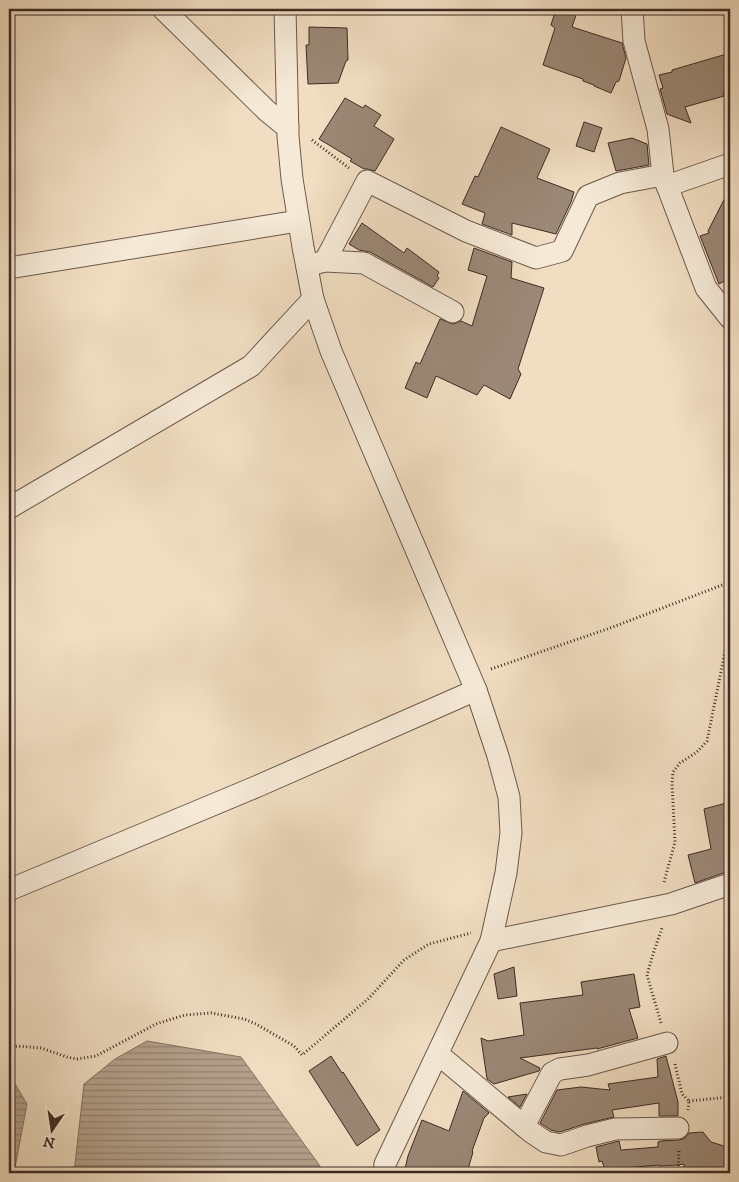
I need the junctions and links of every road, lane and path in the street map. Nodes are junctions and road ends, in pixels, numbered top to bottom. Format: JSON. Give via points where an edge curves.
{"nodes":[{"id":1,"x":163,"y":9,"type":"edge"},
{"id":2,"x":284,"y":9,"type":"edge"},
{"id":3,"x":632,"y":9,"type":"edge"},
{"id":4,"x":288,"y":132,"type":"junction"},
{"id":5,"x":730,"y":164,"type":"edge"},
{"id":6,"x":665,"y":180,"type":"junction"},
{"id":7,"x":368,"y":181,"type":"junction"},
{"id":8,"x":298,"y":221,"type":"junction"},
{"id":9,"x":316,"y":264,"type":"junction"},
{"id":10,"x":9,"y":268,"type":"edge"},
{"id":11,"x":314,"y":299,"type":"junction"},
{"id":12,"x":452,"y":312,"type":"dead end"},
{"id":13,"x":730,"y":318,"type":"edge"},
{"id":14,"x":9,"y":508,"type":"edge"},
{"id":15,"x":730,"y":582,"type":"edge"},
{"id":16,"x":730,"y":627,"type":"edge"},
{"id":17,"x":473,"y":684,"type":"junction"},
{"id":18,"x":730,"y":884,"type":"edge"},
{"id":19,"x":9,"y":890,"type":"edge"},
{"id":20,"x":656,"y":907,"type":"junction"},
{"id":21,"x":492,"y":937,"type":"junction"},
{"id":22,"x":667,"y":1043,"type":"dead end"},
{"id":23,"x":9,"y":1048,"type":"edge"},
{"id":24,"x":438,"y":1054,"type":"junction"},
{"id":25,"x":730,"y":1096,"type":"edge"},
{"id":26,"x":689,"y":1101,"type":"dead end"},
{"id":27,"x":524,"y":1126,"type":"junction"},
{"id":28,"x":678,"y":1128,"type":"dead end"},
{"id":29,"x":384,"y":1173,"type":"edge"}],
"edges":[{"from":1,"to":4,"type":"street"},
{"from":2,"to":4,"type":"street"},
{"from":3,"to":6,"type":"street","via":[[634,41],[658,129]]},
{"from":4,"to":7,"type":"path","via":[[310,139]]},
{"from":4,"to":8,"type":"street"},
{"from":5,"to":6,"type":"street"},
{"from":6,"to":7,"type":"street","via":[[620,183],[588,196],[562,251],[536,258],[466,231]]},
{"from":6,"to":13,"type":"street","via":[[706,288]]},
{"from":7,"to":9,"type":"street"},
{"from":8,"to":9,"type":"street"},
{"from":8,"to":10,"type":"street"},
{"from":9,"to":11,"type":"street"},
{"from":9,"to":12,"type":"street","via":[[364,263]]},
{"from":11,"to":14,"type":"street","via":[[251,366]]},
{"from":11,"to":17,"type":"street","via":[[331,351]]},
{"from":15,"to":17,"type":"path","via":[[496,668]]},
{"from":16,"to":20,"type":"path","via":[[707,741],[673,772],[675,842]]},
{"from":17,"to":19,"type":"street","via":[[258,786]]},
{"from":17,"to":21,"type":"street","via":[[509,797],[511,833]]},
{"from":18,"to":20,"type":"street"},
{"from":20,"to":21,"type":"street"},
{"from":21,"to":23,"type":"path","via":[[468,933],[429,944],[404,960],[368,999],[302,1055],[294,1046],[256,1024],[211,1013],[185,1015],[156,1024],[96,1056],[77,1059],[41,1048]]},
{"from":21,"to":24,"type":"street"},
{"from":22,"to":27,"type":"street","via":[[598,1063],[555,1071]]},
{"from":24,"to":27,"type":"street"},
{"from":24,"to":29,"type":"street"},
{"from":25,"to":26,"type":"path"},
{"from":27,"to":28,"type":"street","via":[[546,1142],[561,1145],[615,1129]]}]}
